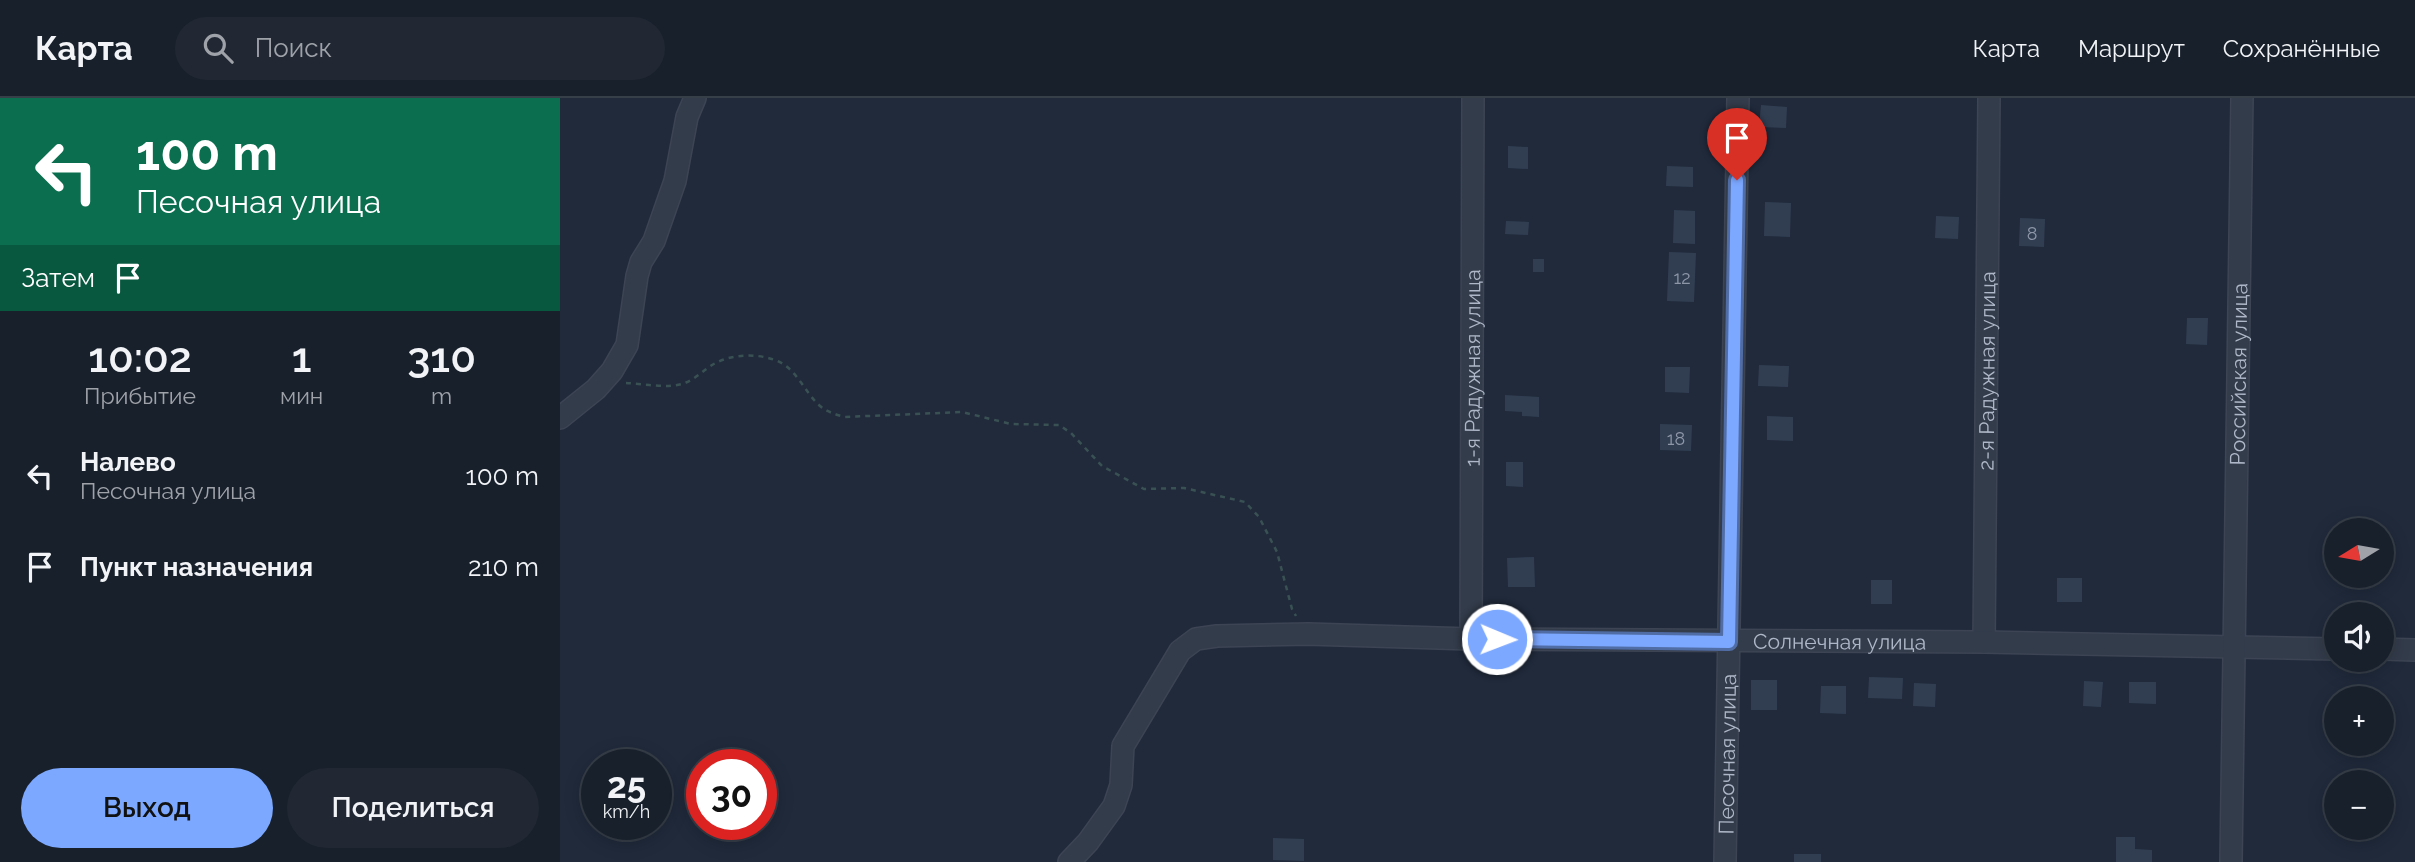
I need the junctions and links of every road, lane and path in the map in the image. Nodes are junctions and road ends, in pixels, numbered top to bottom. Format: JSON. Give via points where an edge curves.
{"nodes":[{"id":1,"x":695,"y":98,"type":"edge"},
{"id":2,"x":1473,"y":98,"type":"edge"},
{"id":3,"x":1738,"y":98,"type":"edge"},
{"id":4,"x":1989,"y":98,"type":"edge"},
{"id":5,"x":2242,"y":98,"type":"edge"},
{"id":6,"x":596,"y":388,"type":"junction"},
{"id":7,"x":560,"y":418,"type":"edge"},
{"id":8,"x":1308,"y":634,"type":"junction"},
{"id":9,"x":1471,"y":639,"type":"junction"},
{"id":10,"x":1729,"y":642,"type":"junction"},
{"id":11,"x":1984,"y":642,"type":"junction"},
{"id":12,"x":2234,"y":648,"type":"junction"},
{"id":13,"x":2324,"y":649,"type":"edge"},
{"id":14,"x":2394,"y":649,"type":"edge"},
{"id":15,"x":2415,"y":650,"type":"edge"},
{"id":16,"x":1069,"y":862,"type":"edge"},
{"id":17,"x":1724,"y":862,"type":"edge"},
{"id":18,"x":2231,"y":862,"type":"edge"}],
"edges":[{"from":1,"to":6,"type":"street","via":[[675,181],[637,276],[627,345],[612,372]]},
{"from":2,"to":9,"type":"street","name":"1-я Радужная улица"},
{"from":3,"to":10,"type":"street","name":"Песочная улица"},
{"from":4,"to":11,"type":"street","name":"2-я Радужная улица"},
{"from":5,"to":12,"type":"street","name":"Российская улица"},
{"from":6,"to":7,"type":"street"},
{"from":6,"to":8,"type":"path","via":[[615,382],[673,386],[715,363],[758,356],[778,361],[800,379],[817,404],[844,417],[962,412],[1011,424],[1059,425],[1101,466],[1143,489],[1184,488],[1245,502],[1259,517],[1277,552],[1292,609]]},
{"from":8,"to":9,"type":"street","name":"Солнечная улица"},
{"from":8,"to":16,"type":"street","name":"Солнечная улица","via":[[1217,636],[1196,639],[1180,651],[1124,746],[1114,806]]},
{"from":9,"to":10,"type":"street","name":"Солнечная улица"},
{"from":10,"to":11,"type":"street","name":"Солнечная улица"},
{"from":10,"to":17,"type":"street","name":"Песочная улица"},
{"from":11,"to":12,"type":"street","name":"Солнечная улица"},
{"from":12,"to":13,"type":"street","name":"Солнечная улица"},
{"from":12,"to":18,"type":"street","name":"Российская улица"},
{"from":14,"to":15,"type":"street"}]}
